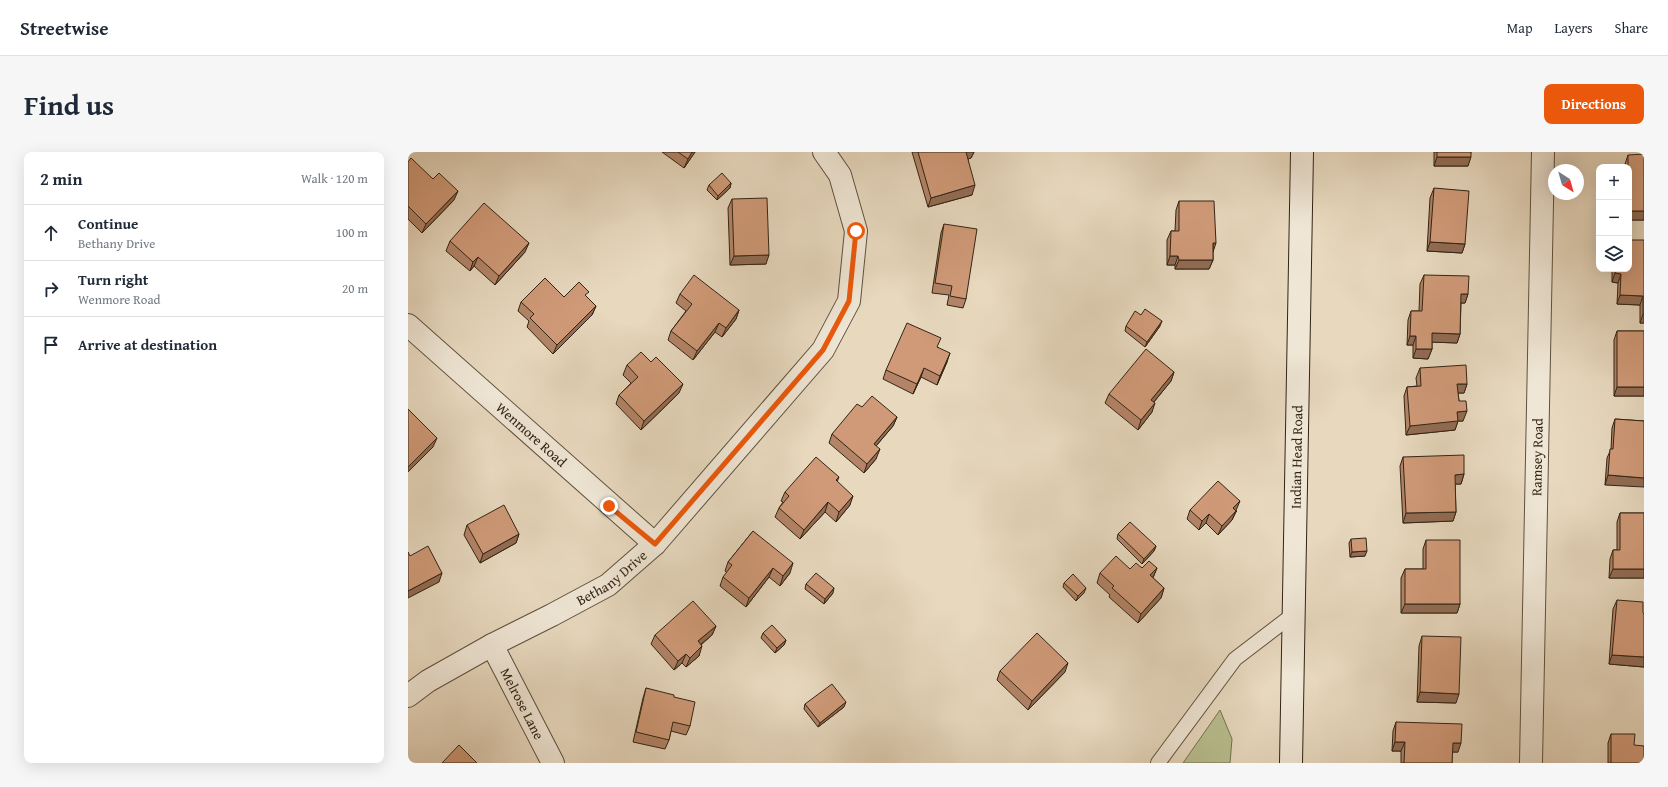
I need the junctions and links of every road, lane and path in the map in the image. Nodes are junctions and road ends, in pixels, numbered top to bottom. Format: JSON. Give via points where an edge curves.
{"nodes":[{"id":1,"x":824,"y":152,"type":"edge"},
{"id":2,"x":1302,"y":152,"type":"edge"},
{"id":3,"x":1543,"y":152,"type":"edge"},
{"id":4,"x":408,"y":325,"type":"edge"},
{"id":5,"x":655,"y":544,"type":"junction"},
{"id":6,"x":1294,"y":614,"type":"junction"},
{"id":7,"x":492,"y":645,"type":"junction"},
{"id":8,"x":408,"y":696,"type":"edge"},
{"id":9,"x":553,"y":763,"type":"edge"},
{"id":10,"x":1158,"y":763,"type":"edge"},
{"id":11,"x":1291,"y":763,"type":"edge"},
{"id":12,"x":1531,"y":763,"type":"edge"}],
"edges":[{"from":1,"to":5,"type":"street","name":"Bethany Drive","via":[[840,175],[856,231],[849,301],[823,350]]},
{"from":2,"to":6,"type":"street","name":"Indian Head Road"},
{"from":3,"to":12,"type":"street","name":"Ramsey Road"},
{"from":4,"to":5,"type":"street","name":"Wenmore Road"},
{"from":5,"to":7,"type":"street","name":"Bethany Drive","via":[[608,584]]},
{"from":6,"to":10,"type":"lane","via":[[1235,659]]},
{"from":6,"to":11,"type":"street","name":"Indian Head Road"},
{"from":7,"to":8,"type":"street","name":"Bethany Drive","via":[[428,681]]},
{"from":7,"to":9,"type":"street","name":"Melrose Lane"}]}
